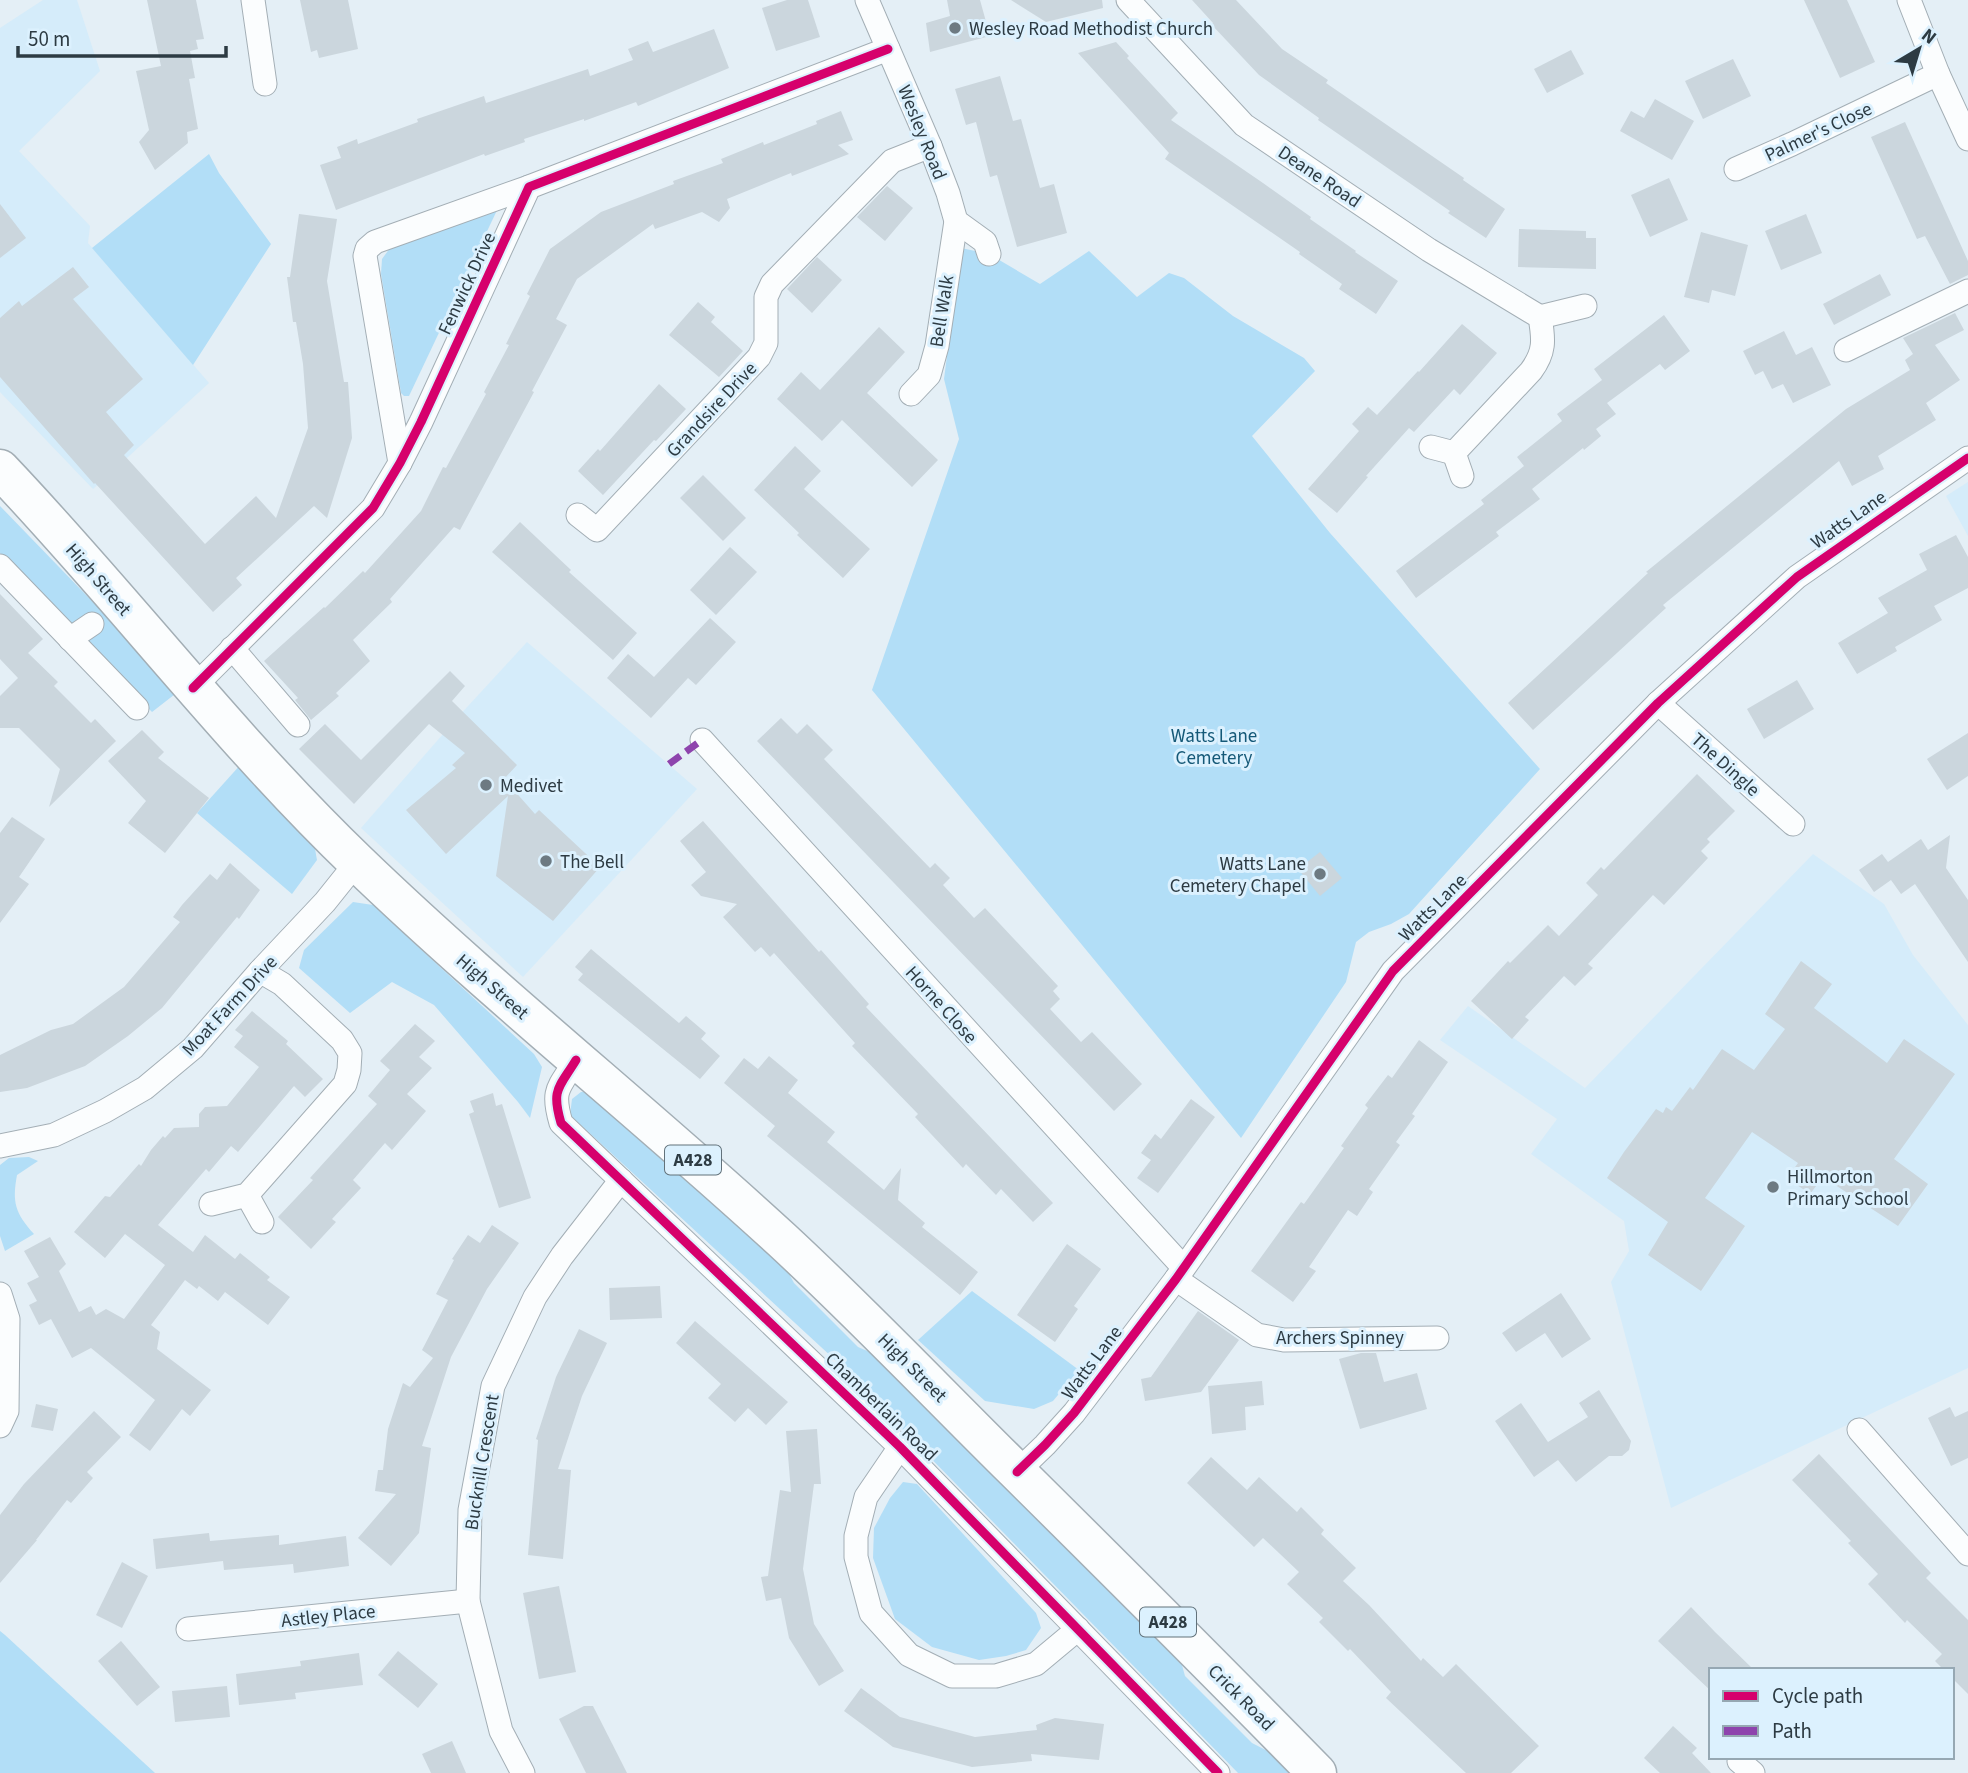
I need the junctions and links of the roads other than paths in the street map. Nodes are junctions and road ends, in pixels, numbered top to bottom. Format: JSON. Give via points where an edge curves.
{"nodes":[{"id":1,"x":253,"y":0,"type":"edge"},
{"id":2,"x":867,"y":0,"type":"edge"},
{"id":3,"x":1128,"y":0,"type":"edge"},
{"id":4,"x":1909,"y":0,"type":"edge"},
{"id":5,"x":888,"y":49,"type":"junction"},
{"id":6,"x":1938,"y":74,"type":"junction"},
{"id":7,"x":265,"y":84,"type":"dead end"},
{"id":8,"x":1968,"y":139,"type":"edge"},
{"id":9,"x":930,"y":146,"type":"junction"},
{"id":10,"x":1736,"y":169,"type":"dead end"},
{"id":11,"x":529,"y":187,"type":"junction"},
{"id":12,"x":956,"y":221,"type":"junction"},
{"id":13,"x":989,"y":254,"type":"dead end"},
{"id":14,"x":1968,"y":291,"type":"edge"},
{"id":15,"x":1585,"y":306,"type":"dead end"},
{"id":16,"x":1540,"y":317,"type":"junction"},
{"id":17,"x":1846,"y":350,"type":"dead end"},
{"id":18,"x":911,"y":394,"type":"dead end"},
{"id":19,"x":1431,"y":447,"type":"dead end"},
{"id":20,"x":1454,"y":453,"type":"junction"},
{"id":21,"x":1968,"y":458,"type":"edge"},
{"id":22,"x":400,"y":463,"type":"junction"},
{"id":23,"x":1,"y":473,"type":"edge"},
{"id":24,"x":1462,"y":475,"type":"dead end"},
{"id":25,"x":578,"y":515,"type":"dead end"},
{"id":26,"x":0,"y":566,"type":"edge"},
{"id":27,"x":92,"y":624,"type":"dead end"},
{"id":28,"x":70,"y":639,"type":"junction"},
{"id":29,"x":232,"y":648,"type":"junction"},
{"id":30,"x":193,"y":688,"type":"junction"},
{"id":31,"x":1658,"y":703,"type":"junction"},
{"id":32,"x":137,"y":708,"type":"dead end"},
{"id":33,"x":298,"y":725,"type":"dead end"},
{"id":34,"x":702,"y":740,"type":"dead end"},
{"id":35,"x":1793,"y":824,"type":"dead end"},
{"id":36,"x":357,"y":862,"type":"junction"},
{"id":37,"x":260,"y":971,"type":"junction"},
{"id":38,"x":576,"y":1060,"type":"junction"},
{"id":39,"x":0,"y":1146,"type":"edge"},
{"id":40,"x":621,"y":1180,"type":"junction"},
{"id":41,"x":247,"y":1195,"type":"junction"},
{"id":42,"x":211,"y":1204,"type":"dead end"},
{"id":43,"x":262,"y":1222,"type":"dead end"},
{"id":44,"x":1179,"y":1273,"type":"junction"},
{"id":45,"x":0,"y":1294,"type":"edge"},
{"id":46,"x":1437,"y":1338,"type":"dead end"},
{"id":47,"x":0,"y":1426,"type":"edge"},
{"id":48,"x":1859,"y":1430,"type":"dead end"},
{"id":49,"x":900,"y":1447,"type":"junction"},
{"id":50,"x":1017,"y":1472,"type":"junction"},
{"id":51,"x":1968,"y":1554,"type":"edge"},
{"id":52,"x":468,"y":1601,"type":"junction"},
{"id":53,"x":188,"y":1629,"type":"dead end"},
{"id":54,"x":1078,"y":1629,"type":"junction"},
{"id":55,"x":523,"y":1773,"type":"edge"},
{"id":56,"x":1218,"y":1773,"type":"edge"},
{"id":57,"x":1317,"y":1773,"type":"edge"}],
"edges":[{"from":1,"to":7,"type":"street"},
{"from":2,"to":5,"type":"street","name":"Wesley Road"},
{"from":3,"to":16,"type":"street","name":"Deane Road","via":[[1244,125],[1429,250]]},
{"from":4,"to":6,"type":"street"},
{"from":5,"to":9,"type":"street","name":"Wesley Road"},
{"from":5,"to":11,"type":"street","name":"Fenwick Drive"},
{"from":6,"to":8,"type":"street"},
{"from":6,"to":10,"type":"street","name":"Palmer's Close"},
{"from":9,"to":12,"type":"street","name":"Wesley Road"},
{"from":9,"to":25,"type":"street","name":"Grandsire Drive","via":[[892,161],[772,284],[766,297],[766,343],[760,357],[597,530]]},
{"from":11,"to":22,"type":"street","name":"Fenwick Drive"},
{"from":11,"to":22,"type":"street","name":"Fenwick Drive","via":[[375,242],[367,249]]},
{"from":12,"to":13,"type":"street","via":[[985,242]]},
{"from":12,"to":18,"type":"street","name":"Bell Walk","via":[[937,346],[929,375]]},
{"from":14,"to":17,"type":"street"},
{"from":15,"to":16,"type":"street"},
{"from":16,"to":20,"type":"street","via":[[1541,358]]},
{"from":19,"to":20,"type":"street"},
{"from":20,"to":24,"type":"street"},
{"from":21,"to":31,"type":"street","name":"Watts Lane","via":[[1797,577]]},
{"from":22,"to":29,"type":"street","name":"Fenwick Drive","via":[[373,508]]},
{"from":23,"to":30,"type":"highway","name":"High Street","number":"A428"},
{"from":26,"to":28,"type":"street"},
{"from":27,"to":28,"type":"street"},
{"from":28,"to":32,"type":"street"},
{"from":29,"to":30,"type":"street","name":"Fenwick Drive"},
{"from":29,"to":33,"type":"street"},
{"from":30,"to":36,"type":"highway","name":"High Street","number":"A428"},
{"from":31,"to":35,"type":"street","name":"The Dingle"},
{"from":31,"to":44,"type":"street","name":"Watts Lane","via":[[1392,971]]},
{"from":34,"to":44,"type":"street","name":"Horne Close"},
{"from":36,"to":37,"type":"street","name":"Moat Farm Drive"},
{"from":36,"to":38,"type":"highway","name":"High Street","number":"A428"},
{"from":37,"to":39,"type":"street","name":"Moat Farm Drive","via":[[193,1048],[145,1088],[54,1135]]},
{"from":37,"to":41,"type":"street","via":[[282,984],[351,1054],[345,1084]]},
{"from":38,"to":40,"type":"street","name":"Chamberlain Road","via":[[556,1093],[561,1123]]},
{"from":38,"to":50,"type":"highway","name":"High Street","number":"A428","via":[[783,1242]]},
{"from":40,"to":49,"type":"street","name":"Chamberlain Road"},
{"from":40,"to":52,"type":"street","name":"Bucknill Crescent","via":[[535,1297],[493,1386],[470,1510]]},
{"from":41,"to":42,"type":"street"},
{"from":41,"to":43,"type":"street"},
{"from":44,"to":46,"type":"street","name":"Archers Spinney","via":[[1257,1335],[1284,1340]]},
{"from":44,"to":50,"type":"street","name":"Watts Lane","via":[[1074,1413]]},
{"from":45,"to":47,"type":"street","via":[[8,1319],[7,1412]]},
{"from":48,"to":51,"type":"street"},
{"from":49,"to":54,"type":"street","name":"Chamberlain Road"},
{"from":49,"to":54,"type":"street","via":[[866,1497],[856,1557],[871,1613],[909,1655],[952,1676],[996,1675],[1036,1664]]},
{"from":50,"to":57,"type":"highway","name":"Crick Road","number":"A428"},
{"from":52,"to":53,"type":"street","name":"Astley Place"},
{"from":52,"to":55,"type":"street","name":"Bucknill Crescent","via":[[501,1731]]},
{"from":54,"to":56,"type":"street","name":"Chamberlain Road"}]}
